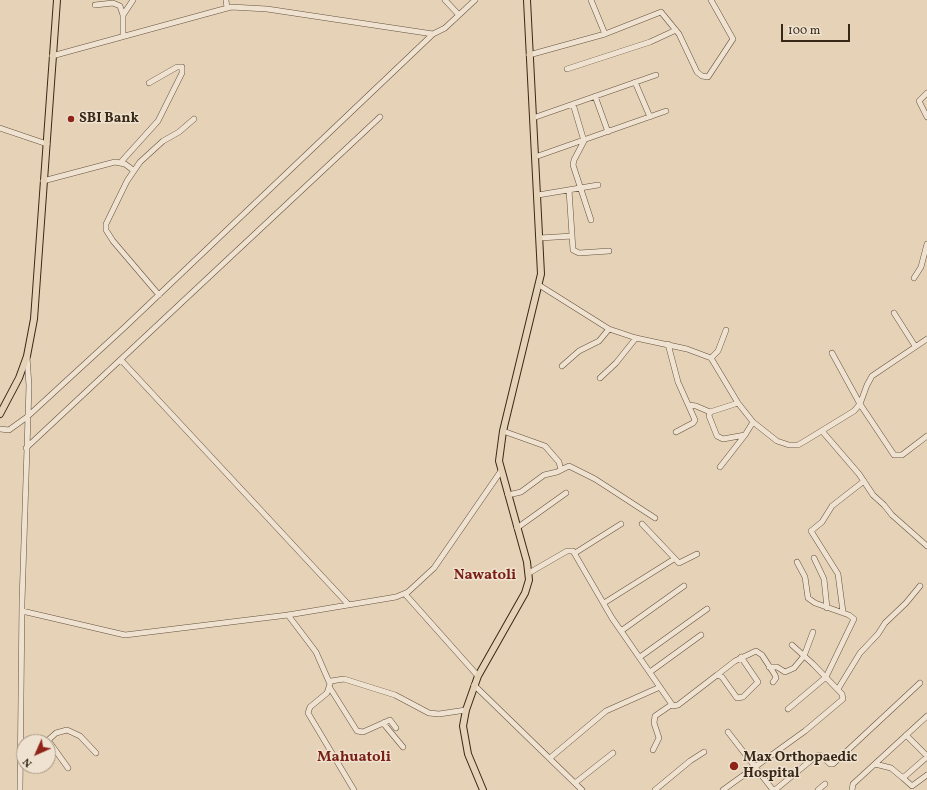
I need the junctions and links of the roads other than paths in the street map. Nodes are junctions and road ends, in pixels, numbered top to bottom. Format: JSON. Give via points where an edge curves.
{"nodes":[{"id":1,"x":57,"y":0,"type":"edge"},
{"id":2,"x":133,"y":0,"type":"edge"},
{"id":3,"x":226,"y":0,"type":"edge"},
{"id":4,"x":445,"y":0,"type":"edge"},
{"id":5,"x":469,"y":0,"type":"edge"},
{"id":6,"x":475,"y":0,"type":"edge"},
{"id":7,"x":527,"y":0,"type":"edge"},
{"id":8,"x":590,"y":0,"type":"edge"},
{"id":9,"x":711,"y":0,"type":"edge"},
{"id":10,"x":107,"y":2,"type":"edge"},
{"id":11,"x":95,"y":5,"type":"dead end"},
{"id":12,"x":227,"y":8,"type":"junction"},
{"id":13,"x":465,"y":9,"type":"junction"},
{"id":14,"x":123,"y":15,"type":"junction"},
{"id":15,"x":459,"y":15,"type":"junction"},
{"id":16,"x":676,"y":30,"type":"junction"},
{"id":17,"x":432,"y":34,"type":"junction"},
{"id":18,"x":605,"y":34,"type":"junction"},
{"id":19,"x":123,"y":36,"type":"junction"},
{"id":20,"x":530,"y":55,"type":"junction"},
{"id":21,"x":52,"y":56,"type":"junction"},
{"id":22,"x":567,"y":69,"type":"dead end"},
{"id":23,"x":656,"y":75,"type":"dead end"},
{"id":24,"x":636,"y":82,"type":"junction"},
{"id":25,"x":149,"y":83,"type":"dead end"},
{"id":26,"x":927,"y":93,"type":"edge"},
{"id":27,"x":596,"y":96,"type":"junction"},
{"id":28,"x":573,"y":104,"type":"junction"},
{"id":29,"x":666,"y":111,"type":"dead end"},
{"id":30,"x":380,"y":117,"type":"dead end"},
{"id":31,"x":650,"y":117,"type":"junction"},
{"id":32,"x":927,"y":117,"type":"edge"},
{"id":33,"x":533,"y":118,"type":"junction"},
{"id":34,"x":194,"y":119,"type":"dead end"},
{"id":35,"x":0,"y":128,"type":"edge"},
{"id":36,"x":608,"y":132,"type":"junction"},
{"id":37,"x":584,"y":140,"type":"junction"},
{"id":38,"x":47,"y":144,"type":"junction"},
{"id":39,"x":535,"y":157,"type":"junction"},
{"id":40,"x":121,"y":162,"type":"junction"},
{"id":41,"x":133,"y":170,"type":"junction"},
{"id":42,"x":43,"y":181,"type":"junction"},
{"id":43,"x":598,"y":185,"type":"dead end"},
{"id":44,"x":580,"y":188,"type":"junction"},
{"id":45,"x":569,"y":190,"type":"junction"},
{"id":46,"x":538,"y":195,"type":"junction"},
{"id":47,"x":591,"y":220,"type":"dead end"},
{"id":48,"x":572,"y":236,"type":"junction"},
{"id":49,"x":540,"y":238,"type":"junction"},
{"id":50,"x":927,"y":244,"type":"edge"},
{"id":51,"x":609,"y":252,"type":"dead end"},
{"id":52,"x":914,"y":278,"type":"dead end"},
{"id":53,"x":539,"y":284,"type":"junction"},
{"id":54,"x":159,"y":295,"type":"junction"},
{"id":55,"x":894,"y":313,"type":"dead end"},
{"id":56,"x":609,"y":329,"type":"junction"},
{"id":57,"x":726,"y":330,"type":"dead end"},
{"id":58,"x":636,"y":338,"type":"junction"},
{"id":59,"x":927,"y":339,"type":"edge"},
{"id":60,"x":668,"y":344,"type":"junction"},
{"id":61,"x":915,"y":346,"type":"junction"},
{"id":62,"x":832,"y":353,"type":"dead end"},
{"id":63,"x":27,"y":356,"type":"junction"},
{"id":64,"x":711,"y":358,"type":"junction"},
{"id":65,"x":121,"y":360,"type":"junction"},
{"id":66,"x":562,"y":366,"type":"dead end"},
{"id":67,"x":600,"y":378,"type":"dead end"},
{"id":68,"x":738,"y":403,"type":"junction"},
{"id":69,"x":860,"y":404,"type":"junction"},
{"id":70,"x":689,"y":405,"type":"junction"},
{"id":71,"x":710,"y":412,"type":"junction"},
{"id":72,"x":0,"y":414,"type":"edge"},
{"id":73,"x":27,"y":417,"type":"junction"},
{"id":74,"x":753,"y":422,"type":"junction"},
{"id":75,"x":0,"y":429,"type":"edge"},
{"id":76,"x":822,"y":430,"type":"junction"},
{"id":77,"x":503,"y":431,"type":"junction"},
{"id":78,"x":676,"y":432,"type":"dead end"},
{"id":79,"x":745,"y":435,"type":"junction"},
{"id":80,"x":927,"y":436,"type":"edge"},
{"id":81,"x":26,"y":448,"type":"junction"},
{"id":82,"x":720,"y":467,"type":"dead end"},
{"id":83,"x":561,"y":470,"type":"junction"},
{"id":84,"x":501,"y":471,"type":"junction"},
{"id":85,"x":864,"y":481,"type":"junction"},
{"id":86,"x":566,"y":493,"type":"dead end"},
{"id":87,"x":508,"y":495,"type":"junction"},
{"id":88,"x":655,"y":518,"type":"dead end"},
{"id":89,"x":621,"y":524,"type":"dead end"},
{"id":90,"x":642,"y":524,"type":"dead end"},
{"id":91,"x":517,"y":528,"type":"junction"},
{"id":92,"x":927,"y":546,"type":"edge"},
{"id":93,"x":575,"y":553,"type":"junction"},
{"id":94,"x":697,"y":554,"type":"dead end"},
{"id":95,"x":814,"y":558,"type":"dead end"},
{"id":96,"x":674,"y":560,"type":"junction"},
{"id":97,"x":797,"y":562,"type":"dead end"},
{"id":98,"x":529,"y":573,"type":"junction"},
{"id":99,"x":684,"y":586,"type":"dead end"},
{"id":100,"x":920,"y":586,"type":"dead end"},
{"id":101,"x":404,"y":594,"type":"junction"},
{"id":102,"x":604,"y":603,"type":"junction"},
{"id":103,"x":348,"y":604,"type":"junction"},
{"id":104,"x":827,"y":608,"type":"junction"},
{"id":105,"x":707,"y":609,"type":"dead end"},
{"id":106,"x":22,"y":611,"type":"junction"},
{"id":107,"x":843,"y":612,"type":"junction"},
{"id":108,"x":288,"y":615,"type":"junction"},
{"id":109,"x":621,"y":631,"type":"junction"},
{"id":110,"x":813,"y":632,"type":"dead end"},
{"id":111,"x":701,"y":635,"type":"dead end"},
{"id":112,"x":792,"y":646,"type":"dead end"},
{"id":113,"x":804,"y":656,"type":"junction"},
{"id":114,"x":640,"y":657,"type":"junction"},
{"id":115,"x":741,"y":657,"type":"junction"},
{"id":116,"x":769,"y":667,"type":"junction"},
{"id":117,"x":650,"y":672,"type":"junction"},
{"id":118,"x":717,"y":675,"type":"junction"},
{"id":119,"x":478,"y":676,"type":"junction"},
{"id":120,"x":826,"y":677,"type":"junction"},
{"id":121,"x":773,"y":682,"type":"dead end"},
{"id":122,"x":920,"y":683,"type":"dead end"},
{"id":123,"x":474,"y":685,"type":"junction"},
{"id":124,"x":330,"y":686,"type":"junction"},
{"id":125,"x":660,"y":687,"type":"junction"},
{"id":126,"x":838,"y":689,"type":"junction"},
{"id":127,"x":671,"y":704,"type":"junction"},
{"id":128,"x":788,"y":709,"type":"dead end"},
{"id":129,"x":466,"y":710,"type":"junction"},
{"id":130,"x":927,"y":716,"type":"edge"},
{"id":131,"x":383,"y":723,"type":"junction"},
{"id":132,"x":396,"y":728,"type":"dead end"},
{"id":133,"x":728,"y":732,"type":"dead end"},
{"id":134,"x":22,"y":734,"type":"edge"},
{"id":135,"x":54,"y":734,"type":"edge"},
{"id":136,"x":906,"y":735,"type":"junction"},
{"id":137,"x":403,"y":747,"type":"dead end"},
{"id":138,"x":653,"y":750,"type":"dead end"},
{"id":139,"x":704,"y":752,"type":"dead end"},
{"id":140,"x":56,"y":753,"type":"edge"},
{"id":141,"x":96,"y":753,"type":"dead end"},
{"id":142,"x":614,"y":753,"type":"dead end"},
{"id":143,"x":927,"y":756,"type":"edge"},
{"id":144,"x":550,"y":758,"type":"junction"},
{"id":145,"x":875,"y":764,"type":"junction"},
{"id":146,"x":755,"y":766,"type":"junction"},
{"id":147,"x":68,"y":768,"type":"dead end"},
{"id":148,"x":21,"y":774,"type":"edge"},
{"id":149,"x":927,"y":775,"type":"edge"},
{"id":150,"x":902,"y":778,"type":"junction"},
{"id":151,"x":575,"y":783,"type":"junction"},
{"id":152,"x":825,"y":784,"type":"dead end"},
{"id":153,"x":20,"y":790,"type":"edge"},
{"id":154,"x":354,"y":790,"type":"edge"},
{"id":155,"x":483,"y":790,"type":"edge"},
{"id":156,"x":582,"y":790,"type":"edge"},
{"id":157,"x":655,"y":790,"type":"edge"},
{"id":158,"x":723,"y":790,"type":"edge"},
{"id":159,"x":774,"y":790,"type":"edge"},
{"id":160,"x":818,"y":790,"type":"edge"},
{"id":161,"x":852,"y":790,"type":"edge"}],
"edges":[{"from":1,"to":21,"type":"main road"},
{"from":2,"to":14,"type":"street"},
{"from":3,"to":12,"type":"street"},
{"from":4,"to":15,"type":"street"},
{"from":5,"to":13,"type":"street"},
{"from":6,"to":13,"type":"street"},
{"from":7,"to":20,"type":"main road"},
{"from":8,"to":18,"type":"street"},
{"from":9,"to":16,"type":"street","via":[[733,39],[709,77],[697,72]]},
{"from":10,"to":11,"type":"street"},
{"from":10,"to":14,"type":"street","via":[[120,6]]},
{"from":12,"to":17,"type":"street","via":[[267,9]]},
{"from":12,"to":19,"type":"street"},
{"from":13,"to":15,"type":"street"},
{"from":14,"to":19,"type":"street"},
{"from":15,"to":17,"type":"street","via":[[445,28]]},
{"from":16,"to":18,"type":"street","via":[[661,12]]},
{"from":16,"to":22,"type":"street","via":[[650,42]]},
{"from":17,"to":54,"type":"street"},
{"from":18,"to":20,"type":"street"},
{"from":19,"to":21,"type":"street"},
{"from":20,"to":33,"type":"main road"},
{"from":21,"to":38,"type":"main road"},
{"from":23,"to":24,"type":"street"},
{"from":24,"to":27,"type":"street"},
{"from":24,"to":31,"type":"street"},
{"from":25,"to":40,"type":"street","via":[[177,67],[182,67],[182,74],[158,121]]},
{"from":26,"to":32,"type":"street","via":[[919,101]]},
{"from":27,"to":28,"type":"street"},
{"from":27,"to":36,"type":"street"},
{"from":28,"to":33,"type":"street"},
{"from":28,"to":37,"type":"street"},
{"from":29,"to":31,"type":"street"},
{"from":30,"to":65,"type":"street"},
{"from":31,"to":36,"type":"street"},
{"from":33,"to":39,"type":"main road"},
{"from":34,"to":41,"type":"street","via":[[163,141]]},
{"from":35,"to":38,"type":"street"},
{"from":36,"to":37,"type":"street"},
{"from":37,"to":39,"type":"street"},
{"from":37,"to":44,"type":"street","via":[[573,165]]},
{"from":38,"to":42,"type":"main road"},
{"from":39,"to":46,"type":"main road"},
{"from":40,"to":41,"type":"street"},
{"from":40,"to":42,"type":"street"},
{"from":41,"to":54,"type":"street","via":[[108,217],[106,230]]},
{"from":42,"to":63,"type":"main road","via":[[37,292]]},
{"from":43,"to":44,"type":"street"},
{"from":44,"to":45,"type":"street"},
{"from":44,"to":47,"type":"street"},
{"from":45,"to":46,"type":"street"},
{"from":45,"to":48,"type":"street"},
{"from":46,"to":49,"type":"main road"},
{"from":48,"to":49,"type":"street"},
{"from":48,"to":51,"type":"street","via":[[572,247],[575,252]]},
{"from":49,"to":53,"type":"main road","via":[[542,263]]},
{"from":50,"to":52,"type":"street","via":[[921,267]]},
{"from":53,"to":56,"type":"street"},
{"from":53,"to":77,"type":"main road"},
{"from":54,"to":73,"type":"street"},
{"from":55,"to":61,"type":"street"},
{"from":56,"to":58,"type":"street"},
{"from":56,"to":66,"type":"street","via":[[599,341],[579,351]]},
{"from":57,"to":64,"type":"street","via":[[718,351]]},
{"from":58,"to":60,"type":"street"},
{"from":58,"to":67,"type":"street"},
{"from":59,"to":61,"type":"street"},
{"from":60,"to":64,"type":"street"},
{"from":60,"to":70,"type":"street","via":[[678,382]]},
{"from":61,"to":69,"type":"street","via":[[872,376],[866,384]]},
{"from":62,"to":69,"type":"street"},
{"from":63,"to":72,"type":"main road","via":[[19,378]]},
{"from":63,"to":73,"type":"street"},
{"from":64,"to":68,"type":"street"},
{"from":65,"to":81,"type":"street"},
{"from":65,"to":103,"type":"street"},
{"from":68,"to":71,"type":"street"},
{"from":68,"to":74,"type":"street"},
{"from":69,"to":76,"type":"street","via":[[847,417]]},
{"from":69,"to":80,"type":"street","via":[[894,455],[902,455]]},
{"from":70,"to":71,"type":"street"},
{"from":70,"to":78,"type":"street","via":[[695,422]]},
{"from":71,"to":79,"type":"street","via":[[709,416],[718,438],[723,440]]},
{"from":73,"to":75,"type":"street","via":[[9,430]]},
{"from":73,"to":81,"type":"street"},
{"from":74,"to":76,"type":"street","via":[[777,441],[789,445],[798,445]]},
{"from":74,"to":79,"type":"street"},
{"from":76,"to":85,"type":"street"},
{"from":77,"to":83,"type":"street","via":[[545,446]]},
{"from":77,"to":84,"type":"main road","via":[[499,461]]},
{"from":79,"to":82,"type":"street"},
{"from":81,"to":106,"type":"street"},
{"from":83,"to":87,"type":"street","via":[[544,475],[521,492]]},
{"from":83,"to":88,"type":"street","via":[[566,466],[573,467]]},
{"from":84,"to":87,"type":"main road"},
{"from":84,"to":101,"type":"street","via":[[434,568]]},
{"from":85,"to":92,"type":"street","via":[[892,515]]},
{"from":85,"to":107,"type":"street","via":[[832,506],[822,522],[811,531],[838,574]]},
{"from":86,"to":91,"type":"street"},
{"from":87,"to":91,"type":"main road"},
{"from":89,"to":93,"type":"street"},
{"from":90,"to":96,"type":"street"},
{"from":91,"to":98,"type":"main road"},
{"from":93,"to":98,"type":"street","via":[[567,551]]},
{"from":93,"to":102,"type":"street"},
{"from":94,"to":96,"type":"street","via":[[681,563]]},
{"from":95,"to":104,"type":"street","via":[[824,579]]},
{"from":96,"to":102,"type":"street"},
{"from":97,"to":104,"type":"street","via":[[805,577],[808,598]]},
{"from":98,"to":119,"type":"main road","via":[[525,593]]},
{"from":99,"to":109,"type":"street"},
{"from":100,"to":126,"type":"street","via":[[860,653]]},
{"from":101,"to":103,"type":"street"},
{"from":101,"to":119,"type":"street"},
{"from":102,"to":109,"type":"street"},
{"from":103,"to":108,"type":"street"},
{"from":104,"to":107,"type":"street"},
{"from":105,"to":114,"type":"street"},
{"from":106,"to":108,"type":"street","via":[[125,635]]},
{"from":106,"to":134,"type":"street"},
{"from":107,"to":120,"type":"street","via":[[852,616],[853,623]]},
{"from":108,"to":124,"type":"street","via":[[316,652]]},
{"from":109,"to":114,"type":"street"},
{"from":110,"to":113,"type":"street"},
{"from":111,"to":117,"type":"street"},
{"from":112,"to":113,"type":"street"},
{"from":113,"to":116,"type":"street","via":[[788,672],[777,667]]},
{"from":113,"to":120,"type":"street"},
{"from":114,"to":117,"type":"street"},
{"from":115,"to":116,"type":"street","via":[[759,651]]},
{"from":115,"to":118,"type":"street"},
{"from":115,"to":118,"type":"street","via":[[758,682],[743,698],[736,698],[722,677]]},
{"from":116,"to":121,"type":"street","via":[[776,678]]},
{"from":117,"to":125,"type":"street"},
{"from":118,"to":127,"type":"street","via":[[678,705]]},
{"from":119,"to":123,"type":"main road"},
{"from":120,"to":126,"type":"street"},
{"from":120,"to":128,"type":"street"},
{"from":122,"to":159,"type":"street","via":[[834,764],[830,764],[819,755]]},
{"from":123,"to":129,"type":"main road"},
{"from":123,"to":144,"type":"street"},
{"from":124,"to":129,"type":"street","via":[[333,680],[344,679],[401,697],[429,713]]},
{"from":124,"to":131,"type":"street","via":[[357,731],[363,732]]},
{"from":124,"to":154,"type":"street","via":[[327,693],[310,707],[308,713]]},
{"from":125,"to":127,"type":"street"},
{"from":125,"to":144,"type":"street","via":[[606,712]]},
{"from":126,"to":146,"type":"street","via":[[843,696],[840,702],[805,731]]},
{"from":127,"to":138,"type":"street","via":[[655,716],[654,723],[659,738]]},
{"from":129,"to":155,"type":"main road","via":[[463,726],[468,754]]},
{"from":130,"to":136,"type":"street"},
{"from":131,"to":132,"type":"street","via":[[392,721]]},
{"from":131,"to":137,"type":"street"},
{"from":133,"to":146,"type":"street"},
{"from":135,"to":141,"type":"street","via":[[67,730],[80,736]]},
{"from":136,"to":143,"type":"street"},
{"from":136,"to":145,"type":"street"},
{"from":139,"to":157,"type":"street"},
{"from":140,"to":147,"type":"street"},
{"from":142,"to":151,"type":"street"},
{"from":143,"to":150,"type":"street"},
{"from":144,"to":151,"type":"street"},
{"from":145,"to":150,"type":"street","via":[[891,768]]},
{"from":145,"to":161,"type":"street","via":[[853,784]]},
{"from":146,"to":158,"type":"street"},
{"from":146,"to":159,"type":"street"},
{"from":148,"to":153,"type":"street"},
{"from":149,"to":150,"type":"street","via":[[912,786]]},
{"from":151,"to":156,"type":"street"},
{"from":152,"to":160,"type":"street"}]}
